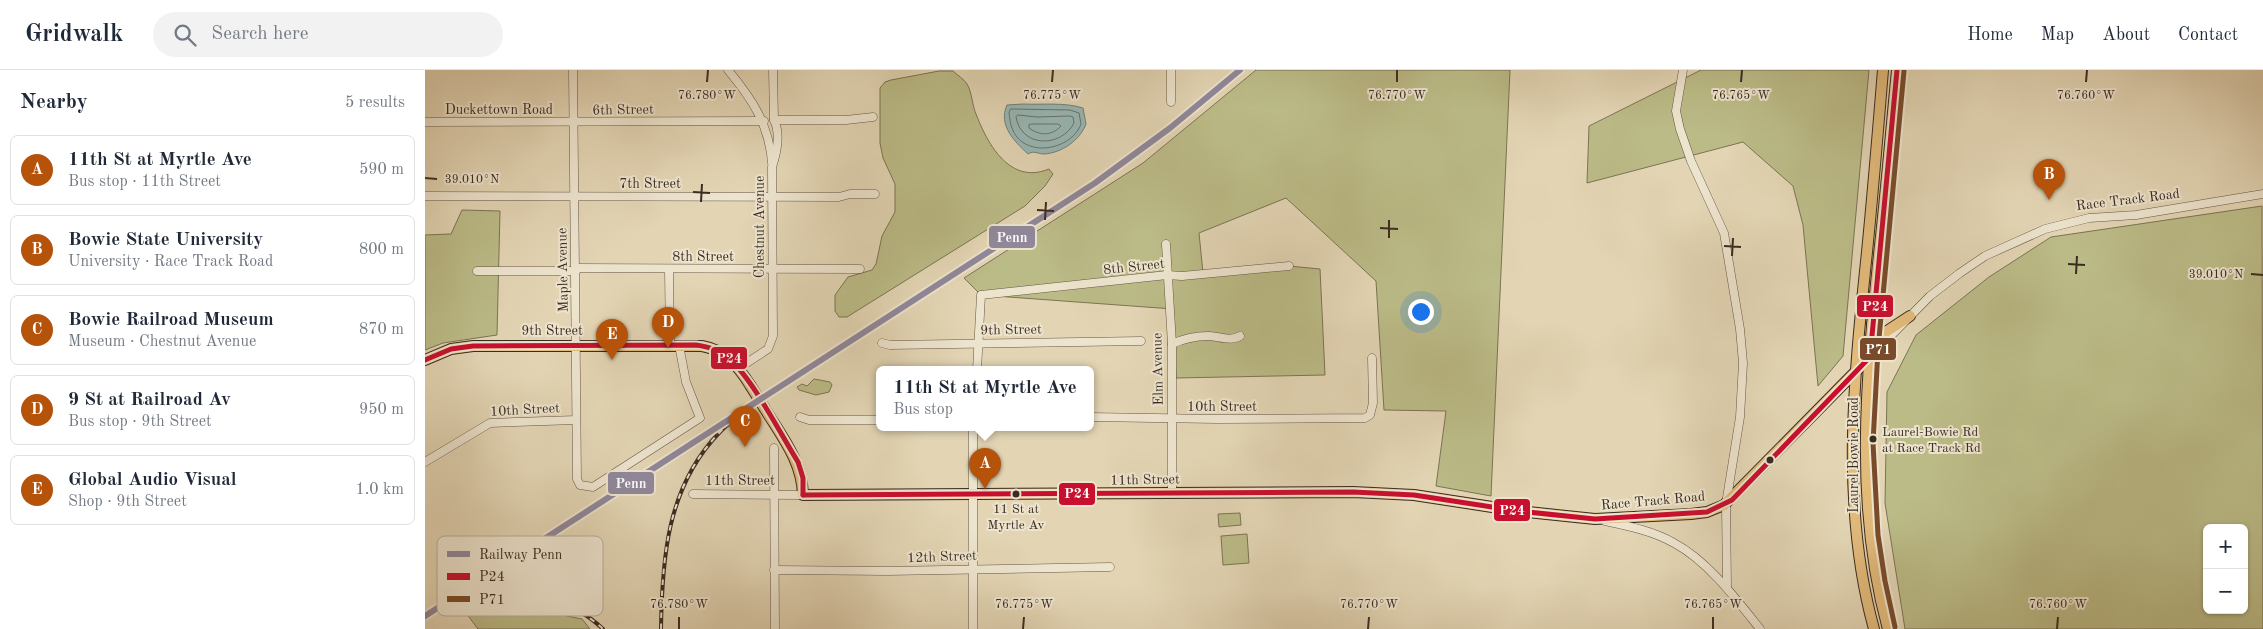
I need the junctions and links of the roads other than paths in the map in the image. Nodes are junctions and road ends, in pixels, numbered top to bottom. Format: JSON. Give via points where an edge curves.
{"nodes":[{"id":1,"x":573,"y":70,"type":"edge"},
{"id":2,"x":728,"y":70,"type":"edge"},
{"id":3,"x":773,"y":70,"type":"edge"},
{"id":4,"x":1171,"y":70,"type":"edge"},
{"id":5,"x":1683,"y":70,"type":"edge"},
{"id":6,"x":1883,"y":70,"type":"edge"},
{"id":7,"x":1897,"y":70,"type":"edge"},
{"id":8,"x":1171,"y":102,"type":"dead end"},
{"id":9,"x":873,"y":116,"type":"dead end"},
{"id":10,"x":774,"y":120,"type":"junction"},
{"id":11,"x":764,"y":121,"type":"junction"},
{"id":12,"x":425,"y":122,"type":"edge"},
{"id":13,"x":573,"y":123,"type":"junction"},
{"id":14,"x":772,"y":167,"type":"junction"},
{"id":15,"x":875,"y":194,"type":"dead end"},
{"id":16,"x":2263,"y":194,"type":"edge"},
{"id":17,"x":425,"y":196,"type":"edge"},
{"id":18,"x":574,"y":196,"type":"junction"},
{"id":19,"x":773,"y":197,"type":"junction"},
{"id":20,"x":1166,"y":244,"type":"dead end"},
{"id":21,"x":1289,"y":266,"type":"dead end"},
{"id":22,"x":773,"y":269,"type":"junction"},
{"id":23,"x":576,"y":270,"type":"junction"},
{"id":24,"x":669,"y":270,"type":"junction"},
{"id":25,"x":860,"y":270,"type":"dead end"},
{"id":26,"x":477,"y":271,"type":"dead end"},
{"id":27,"x":1167,"y":275,"type":"junction"},
{"id":28,"x":1909,"y":316,"type":"junction"},
{"id":29,"x":1872,"y":324,"type":"junction"},
{"id":30,"x":1240,"y":336,"type":"dead end"},
{"id":31,"x":1141,"y":342,"type":"dead end"},
{"id":32,"x":882,"y":343,"type":"dead end"},
{"id":33,"x":979,"y":344,"type":"junction"},
{"id":34,"x":1171,"y":344,"type":"junction"},
{"id":35,"x":577,"y":345,"type":"junction"},
{"id":36,"x":675,"y":345,"type":"junction"},
{"id":37,"x":1870,"y":357,"type":"junction"},
{"id":38,"x":1372,"y":358,"type":"dead end"},
{"id":39,"x":425,"y":360,"type":"edge"},
{"id":40,"x":977,"y":366,"type":"edge"},
{"id":41,"x":739,"y":368,"type":"junction"},
{"id":42,"x":1856,"y":371,"type":"junction"},
{"id":43,"x":1831,"y":397,"type":"junction"},
{"id":44,"x":1855,"y":402,"type":"junction"},
{"id":45,"x":800,"y":417,"type":"dead end"},
{"id":46,"x":1094,"y":417,"type":"edge"},
{"id":47,"x":1172,"y":419,"type":"junction"},
{"id":48,"x":576,"y":420,"type":"junction"},
{"id":49,"x":876,"y":420,"type":"edge"},
{"id":50,"x":973,"y":431,"type":"edge"},
{"id":51,"x":774,"y":448,"type":"dead end"},
{"id":52,"x":425,"y":462,"type":"edge"},
{"id":53,"x":1172,"y":493,"type":"junction"},
{"id":54,"x":693,"y":494,"type":"dead end"},
{"id":55,"x":973,"y":494,"type":"junction"},
{"id":56,"x":774,"y":495,"type":"junction"},
{"id":57,"x":803,"y":495,"type":"junction"},
{"id":58,"x":1726,"y":504,"type":"junction"},
{"id":59,"x":1595,"y":519,"type":"junction"},
{"id":60,"x":1110,"y":567,"type":"dead end"},
{"id":61,"x":973,"y":569,"type":"junction"},
{"id":62,"x":773,"y":570,"type":"junction"},
{"id":63,"x":1725,"y":586,"type":"junction"},
{"id":64,"x":775,"y":629,"type":"edge"},
{"id":65,"x":973,"y":629,"type":"edge"},
{"id":66,"x":1761,"y":629,"type":"edge"},
{"id":67,"x":1874,"y":629,"type":"edge"},
{"id":68,"x":1888,"y":629,"type":"edge"}],
"edges":[{"from":1,"to":13,"type":"street","name":"Maple Avenue"},
{"from":2,"to":11,"type":"street"},
{"from":3,"to":10,"type":"street","name":"Chestnut Avenue"},
{"from":4,"to":8,"type":"street"},
{"from":5,"to":58,"type":"street","via":[[1676,111],[1691,161],[1724,233],[1740,329],[1743,363],[1740,417]]},
{"from":6,"to":42,"type":"main road","name":"Laurel Bowie Road"},
{"from":7,"to":29,"type":"main road","name":"Laurel Bowie Road"},
{"from":9,"to":10,"type":"street","via":[[846,120]]},
{"from":10,"to":14,"type":"street","name":"Chestnut Avenue","via":[[777,152]]},
{"from":11,"to":13,"type":"street","name":"6th Street"},
{"from":11,"to":14,"type":"street"},
{"from":12,"to":13,"type":"street","name":"Duckettown Road"},
{"from":13,"to":18,"type":"street","name":"Maple Avenue"},
{"from":14,"to":19,"type":"street","name":"Chestnut Avenue"},
{"from":15,"to":19,"type":"street","name":"7th Street"},
{"from":16,"to":28,"type":"street","name":"Race Track Road","via":[[2136,215],[2089,218],[2045,229],[1985,256]]},
{"from":17,"to":18,"type":"street","name":"7th Street"},
{"from":18,"to":19,"type":"street","name":"7th Street"},
{"from":18,"to":23,"type":"street","name":"Maple Avenue"},
{"from":19,"to":22,"type":"street","name":"Chestnut Avenue"},
{"from":20,"to":27,"type":"street","name":"Elm Avenue"},
{"from":21,"to":27,"type":"street","name":"8th Street"},
{"from":22,"to":24,"type":"street","name":"8th Street"},
{"from":22,"to":25,"type":"street","name":"8th Street"},
{"from":22,"to":41,"type":"street","name":"Chestnut Avenue","via":[[773,339],[768,349]]},
{"from":23,"to":24,"type":"street","name":"8th Street"},
{"from":23,"to":26,"type":"street","name":"8th Street"},
{"from":23,"to":35,"type":"street","name":"Maple Avenue"},
{"from":24,"to":36,"type":"street"},
{"from":27,"to":33,"type":"street","name":"8th Street","via":[[981,295]]},
{"from":27,"to":34,"type":"street","name":"Elm Avenue"},
{"from":28,"to":29,"type":"main road","via":[[1884,333],[1877,331]]},
{"from":28,"to":37,"type":"street","name":"Race Track Road"},
{"from":29,"to":37,"type":"main road","name":"Laurel Bowie Road"},
{"from":30,"to":34,"type":"street","via":[[1235,339],[1192,337]]},
{"from":31,"to":33,"type":"street","name":"9th Street"},
{"from":32,"to":33,"type":"street","name":"9th Street"},
{"from":33,"to":40,"type":"street"},
{"from":34,"to":47,"type":"street","name":"Elm Avenue"},
{"from":35,"to":36,"type":"main road","name":"9th Street"},
{"from":35,"to":39,"type":"main road","name":"9th Street","via":[[473,346],[451,349]]},
{"from":35,"to":48,"type":"street","name":"Maple Avenue"},
{"from":36,"to":41,"type":"main road","name":"9th Street","via":[[714,349]]},
{"from":36,"to":48,"type":"street","name":"Maple Avenue","via":[[700,418],[593,487],[577,483]]},
{"from":37,"to":42,"type":"main road","name":"Race Track Road"},
{"from":37,"to":68,"type":"main road","name":"Laurel Bowie Road","via":[[1865,440],[1867,512],[1875,576]]},
{"from":38,"to":47,"type":"street","name":"10th Street","via":[[1373,403],[1370,414],[1354,419]]},
{"from":41,"to":57,"type":"main road","name":"9th Street","bridge":true,"via":[[798,462],[803,478]]},
{"from":42,"to":43,"type":"main road","name":"Race Track Road"},
{"from":42,"to":44,"type":"main road","name":"Laurel Bowie Road"},
{"from":43,"to":44,"type":"main road","via":[[1847,395]]},
{"from":43,"to":58,"type":"main road","name":"Race Track Road"},
{"from":44,"to":67,"type":"main road","name":"Laurel Bowie Road","via":[[1854,518]]},
{"from":45,"to":49,"type":"street","via":[[809,420]]},
{"from":46,"to":47,"type":"street","name":"10th Street"},
{"from":47,"to":53,"type":"street","name":"Elm Avenue"},
{"from":48,"to":52,"type":"street","name":"10th Street","via":[[490,423]]},
{"from":50,"to":55,"type":"street"},
{"from":51,"to":56,"type":"street"},
{"from":53,"to":55,"type":"main road","name":"11th Street"},
{"from":53,"to":59,"type":"main road","name":"11th Street","via":[[1381,493]]},
{"from":54,"to":56,"type":"street","name":"11th Street"},
{"from":55,"to":57,"type":"main road","name":"11th Street"},
{"from":55,"to":61,"type":"street"},
{"from":56,"to":57,"type":"street","name":"11th Street"},
{"from":56,"to":62,"type":"street"},
{"from":58,"to":59,"type":"main road","name":"Race Track Road","via":[[1707,512]]},
{"from":58,"to":63,"type":"street"},
{"from":59,"to":63,"type":"street","via":[[1653,534],[1674,543],[1690,553]]},
{"from":60,"to":61,"type":"street","name":"12th Street"},
{"from":61,"to":62,"type":"street","name":"12th Street"},
{"from":61,"to":65,"type":"street"},
{"from":62,"to":64,"type":"street"},
{"from":63,"to":66,"type":"street"}]}
